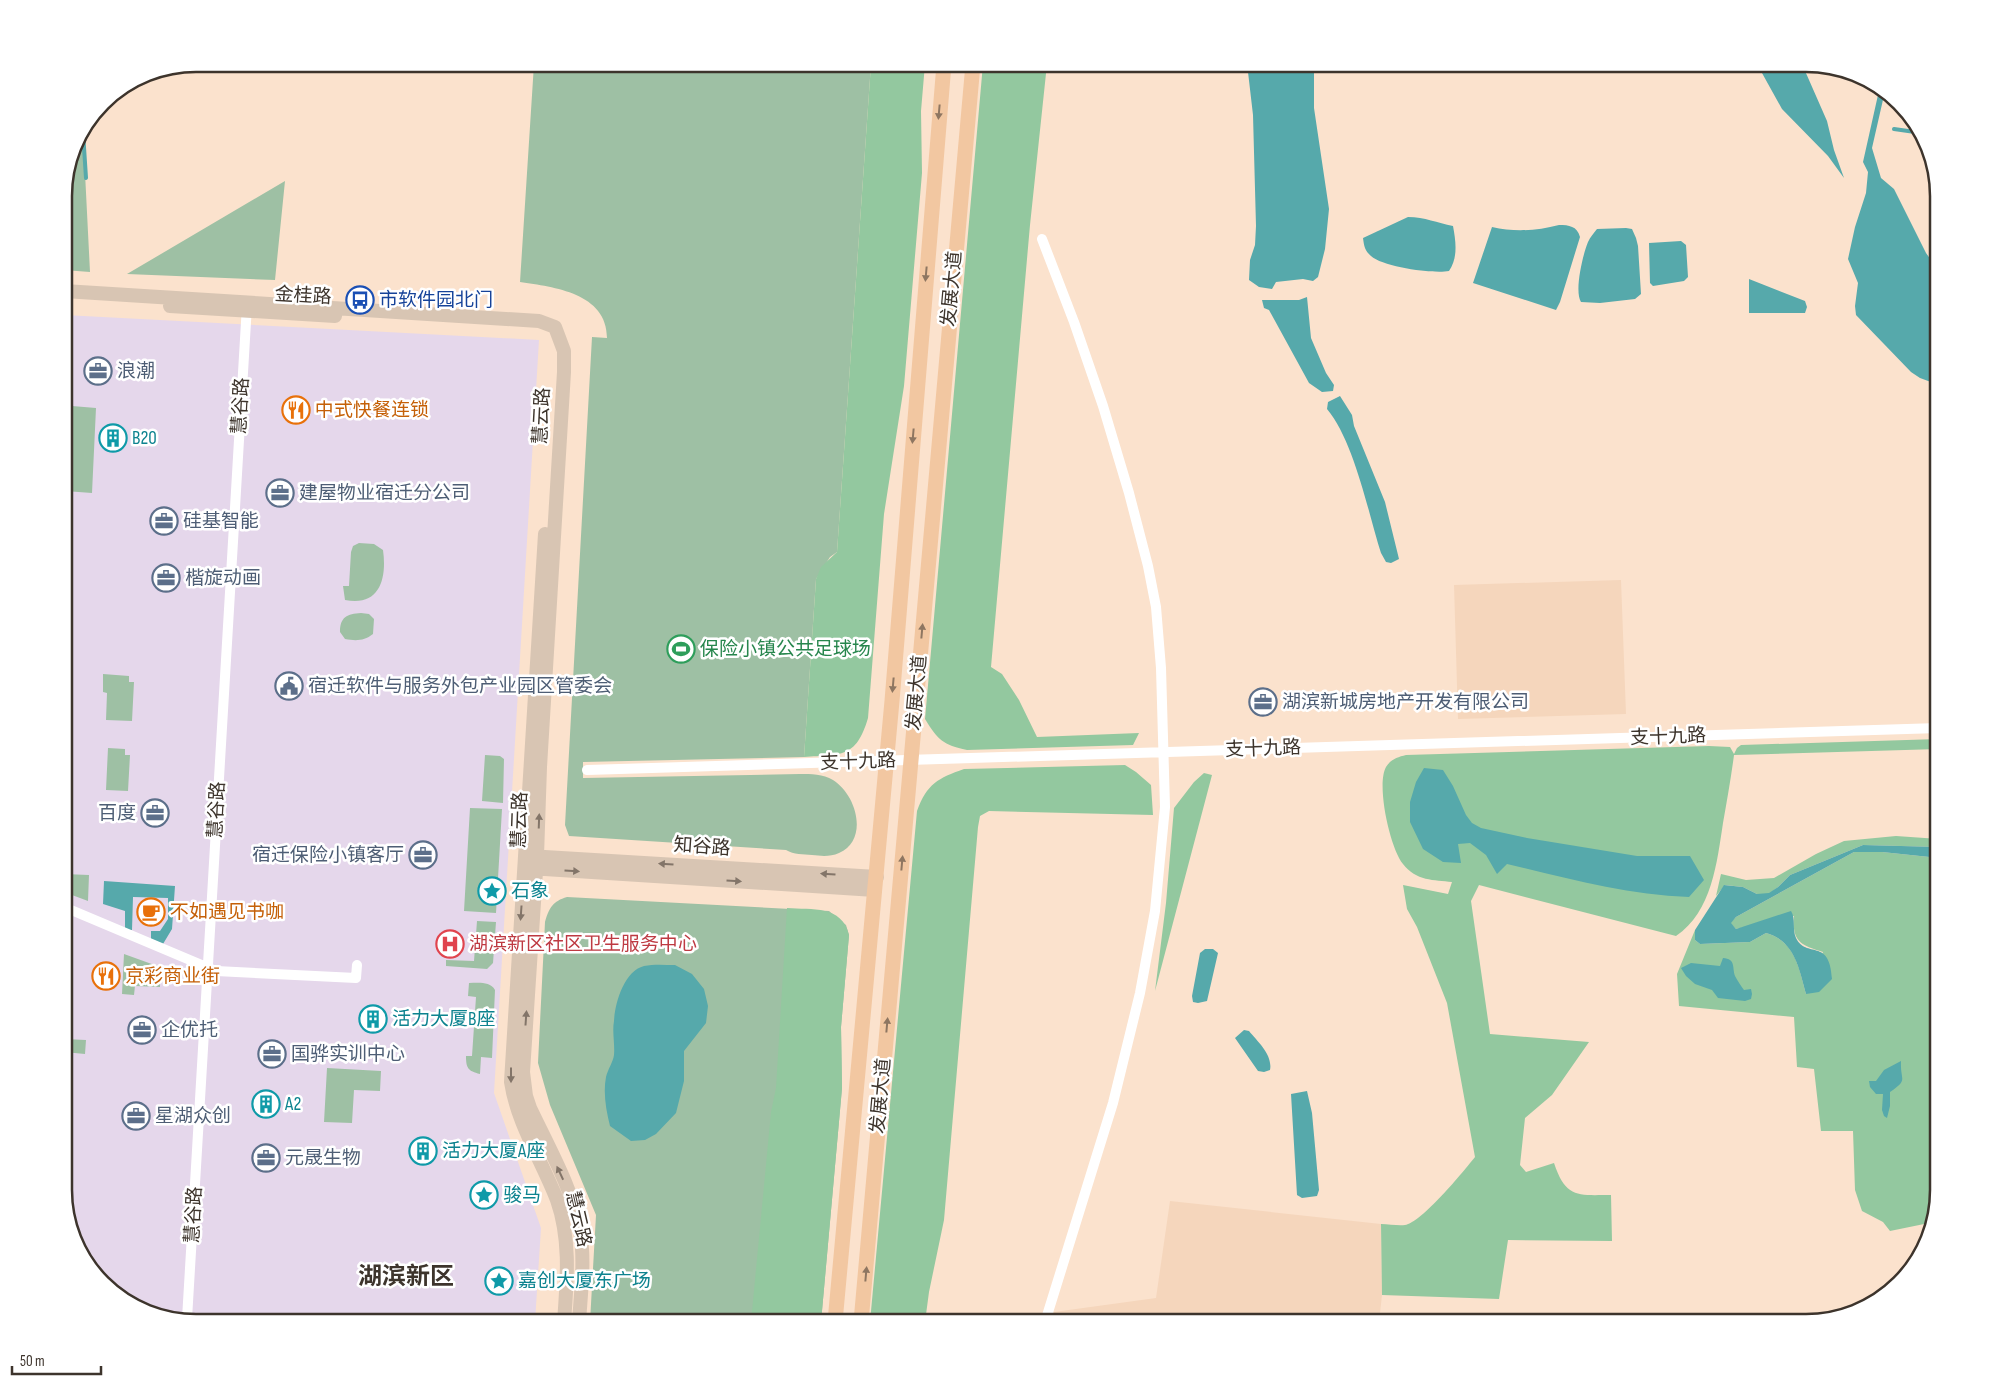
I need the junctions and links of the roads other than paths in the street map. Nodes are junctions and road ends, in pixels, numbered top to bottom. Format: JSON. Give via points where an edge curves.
{"nodes":[{"id":1,"x":943,"y":73,"type":"edge"},
{"id":2,"x":972,"y":73,"type":"edge"},
{"id":3,"x":1042,"y":239,"type":"dead end"},
{"id":4,"x":73,"y":292,"type":"edge"},
{"id":5,"x":73,"y":300,"type":"edge"},
{"id":6,"x":247,"y":306,"type":"junction"},
{"id":7,"x":540,"y":325,"type":"joint"},
{"id":8,"x":1930,"y":728,"type":"edge"},
{"id":9,"x":1164,"y":752,"type":"junction"},
{"id":10,"x":911,"y":760,"type":"junction"},
{"id":11,"x":887,"y":761,"type":"junction"},
{"id":12,"x":587,"y":770,"type":"dead end"},
{"id":13,"x":530,"y":862,"type":"junction"},
{"id":14,"x":876,"y":883,"type":"junction"},
{"id":15,"x":73,"y":912,"type":"edge"},
{"id":16,"x":357,"y":965,"type":"dead end"},
{"id":17,"x":208,"y":968,"type":"junction"},
{"id":18,"x":187,"y":1313,"type":"edge"},
{"id":19,"x":565,"y":1314,"type":"edge"},
{"id":20,"x":579,"y":1314,"type":"edge"},
{"id":21,"x":836,"y":1314,"type":"edge"},
{"id":22,"x":863,"y":1314,"type":"edge"},
{"id":23,"x":1048,"y":1314,"type":"edge"}],
"edges":[{"from":1,"to":11,"type":"main road","name":"发展大道","one_way":true},
{"from":10,"to":2,"type":"main road","name":"发展大道","one_way":true},
{"from":3,"to":9,"type":"street","via":[[1103,406],[1148,566],[1162,668]]},
{"from":4,"to":6,"type":"street","name":"金桂路"},
{"from":5,"to":6,"type":"street","name":"金桂路"},
{"from":6,"to":7,"type":"street","name":"金桂路"},
{"from":6,"to":17,"type":"street","name":"慧谷路"},
{"from":7,"to":13,"type":"street","name":"慧云路","via":[[549,335],[555,351],[555,370]]},
{"from":8,"to":9,"type":"street","name":"支十九路"},
{"from":9,"to":10,"type":"street","name":"支十九路"},
{"from":9,"to":23,"type":"street","via":[[1165,807],[1155,911],[1140,994],[1113,1103]]},
{"from":10,"to":11,"type":"street","name":"支十九路"},
{"from":22,"to":10,"type":"main road","name":"发展大道","one_way":true},
{"from":11,"to":12,"type":"street","name":"支十九路"},
{"from":11,"to":14,"type":"main road","name":"发展大道"},
{"from":13,"to":14,"type":"street","name":"知谷路"},
{"from":13,"to":19,"type":"street","name":"慧云路","one_way":true,"via":[[511,1082],[518,1109],[563,1219],[568,1268]]},
{"from":20,"to":13,"type":"street","name":"慧云路","one_way":true,"via":[[583,1256],[579,1224],[574,1204],[530,1108],[524,1085]]},
{"from":14,"to":21,"type":"main road","name":"发展大道"},
{"from":15,"to":17,"type":"street"},
{"from":16,"to":17,"type":"street","via":[[356,978]]},
{"from":17,"to":18,"type":"street","name":"慧谷路"}]}
